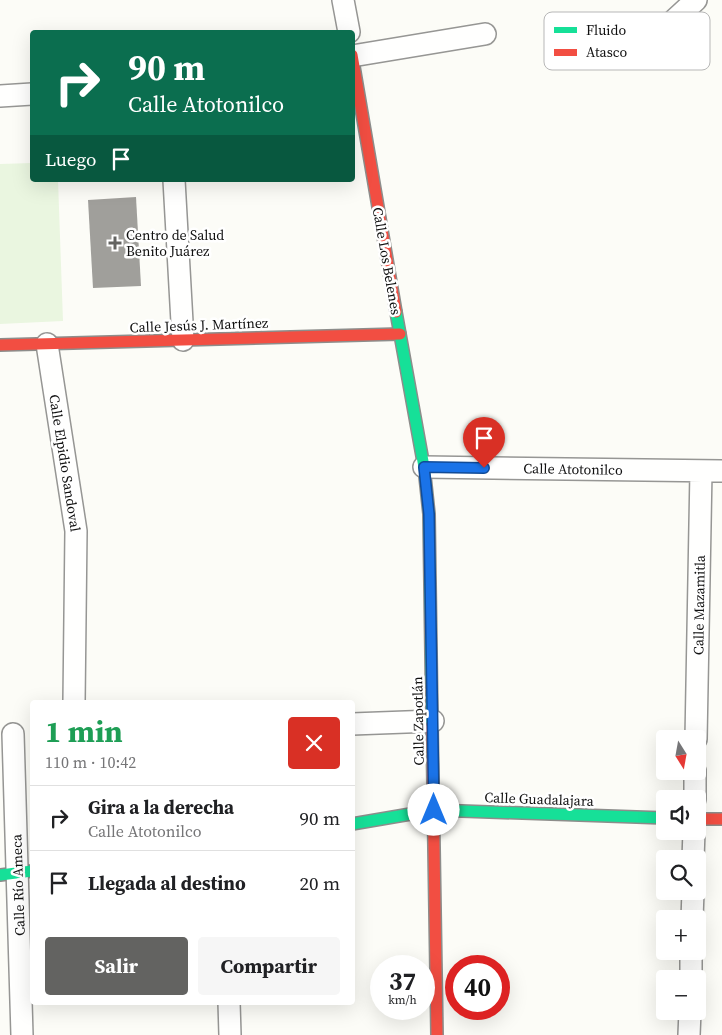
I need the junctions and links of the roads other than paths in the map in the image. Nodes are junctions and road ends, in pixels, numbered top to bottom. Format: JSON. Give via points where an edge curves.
{"nodes":[{"id":1,"x":343,"y":0,"type":"edge"},
{"id":2,"x":696,"y":0,"type":"edge"},
{"id":3,"x":683,"y":12,"type":"edge"},
{"id":4,"x":349,"y":30,"type":"edge"},
{"id":5,"x":485,"y":34,"type":"dead end"},
{"id":6,"x":355,"y":56,"type":"edge"},
{"id":7,"x":355,"y":68,"type":"edge"},
{"id":8,"x":1,"y":92,"type":"edge"},
{"id":9,"x":30,"y":94,"type":"edge"},
{"id":10,"x":174,"y":182,"type":"edge"},
{"id":11,"x":400,"y":334,"type":"junction"},
{"id":12,"x":183,"y":340,"type":"junction"},
{"id":13,"x":47,"y":344,"type":"junction"},
{"id":14,"x":0,"y":345,"type":"edge"},
{"id":15,"x":424,"y":467,"type":"junction"},
{"id":16,"x":712,"y":471,"type":"edge"},
{"id":17,"x":74,"y":700,"type":"edge"},
{"id":18,"x":433,"y":721,"type":"junction"},
{"id":19,"x":355,"y":724,"type":"edge"},
{"id":20,"x":697,"y":730,"type":"edge"},
{"id":21,"x":15,"y":734,"type":"edge"},
{"id":22,"x":434,"y":810,"type":"junction"},
{"id":23,"x":656,"y":818,"type":"edge"},
{"id":24,"x":706,"y":818,"type":"edge"},
{"id":25,"x":722,"y":819,"type":"edge"},
{"id":26,"x":355,"y":823,"type":"edge"},
{"id":27,"x":17,"y":873,"type":"edge"},
{"id":28,"x":228,"y":1005,"type":"edge"},
{"id":29,"x":690,"y":1020,"type":"edge"},
{"id":30,"x":22,"y":1035,"type":"edge"},
{"id":31,"x":230,"y":1035,"type":"edge"},
{"id":32,"x":437,"y":1035,"type":"edge"},
{"id":33,"x":690,"y":1035,"type":"edge"}],
"edges":[{"from":1,"to":4,"type":"street"},
{"from":2,"to":3,"type":"street"},
{"from":5,"to":6,"type":"street"},
{"from":7,"to":11,"type":"street","name":"Calle Los Belenes"},
{"from":8,"to":9,"type":"street"},
{"from":10,"to":12,"type":"street"},
{"from":11,"to":12,"type":"street","name":"Calle Jesús J. Martínez"},
{"from":11,"to":15,"type":"street","name":"Calle Los Belenes"},
{"from":12,"to":13,"type":"street","name":"Calle Jesús J. Martínez"},
{"from":13,"to":14,"type":"street","name":"Calle Jesús J. Martínez"},
{"from":13,"to":17,"type":"street","name":"Calle Elpidio Sandoval","via":[[76,531]]},
{"from":15,"to":16,"type":"street","name":"Calle Atotonilco"},
{"from":15,"to":18,"type":"street","name":"Calle Zapotlán","via":[[429,514]]},
{"from":16,"to":20,"type":"street","name":"Calle Mazamitla"},
{"from":18,"to":19,"type":"street"},
{"from":18,"to":22,"type":"street","name":"Calle Zapotlán"},
{"from":21,"to":27,"type":"street","name":"Calle Río Ameca"},
{"from":22,"to":23,"type":"street","name":"Calle Guadalajara"},
{"from":22,"to":26,"type":"street","name":"Calle Guadalajara"},
{"from":22,"to":32,"type":"street","name":"Calle Zapotlán"},
{"from":24,"to":25,"type":"street"},
{"from":27,"to":30,"type":"street","name":"Calle Río Ameca"},
{"from":28,"to":31,"type":"street"},
{"from":29,"to":33,"type":"street"}]}
